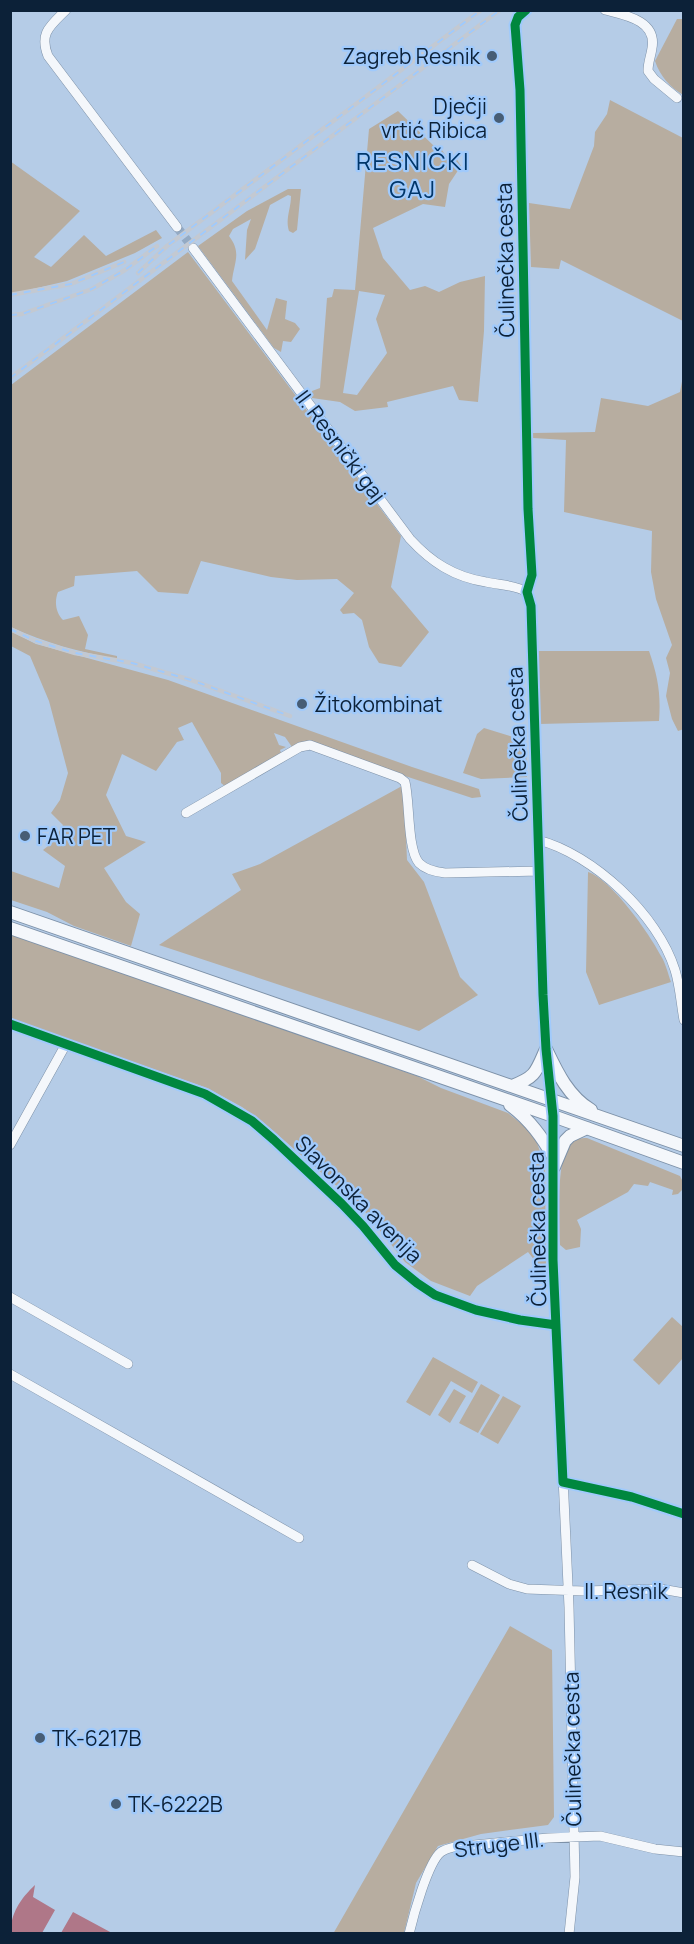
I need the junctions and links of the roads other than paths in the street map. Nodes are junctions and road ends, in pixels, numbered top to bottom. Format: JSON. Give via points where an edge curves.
{"nodes":[{"id":1,"x":66,"y":10,"type":"edge"},
{"id":2,"x":526,"y":10,"type":"edge"},
{"id":3,"x":605,"y":10,"type":"edge"},
{"id":4,"x":677,"y":98,"type":"dead end"},
{"id":5,"x":177,"y":227,"type":"tunnel mouth"},
{"id":6,"x":193,"y":248,"type":"tunnel mouth"},
{"id":7,"x":527,"y":592,"type":"junction"},
{"id":8,"x":186,"y":813,"type":"dead end"},
{"id":9,"x":538,"y":840,"type":"junction"},
{"id":10,"x":539,"y":871,"type":"junction"},
{"id":11,"x":10,"y":912,"type":"edge"},
{"id":12,"x":10,"y":928,"type":"edge"},
{"id":13,"x":684,"y":1020,"type":"edge"},
{"id":14,"x":10,"y":1024,"type":"edge"},
{"id":15,"x":66,"y":1044,"type":"junction"},
{"id":16,"x":546,"y":1049,"type":"junction"},
{"id":17,"x":512,"y":1086,"type":"junction"},
{"id":18,"x":499,"y":1098,"type":"junction"},
{"id":19,"x":552,"y":1101,"type":"junction"},
{"id":20,"x":553,"y":1116,"type":"junction"},
{"id":21,"x":606,"y":1120,"type":"junction"},
{"id":22,"x":587,"y":1128,"type":"junction"},
{"id":23,"x":10,"y":1145,"type":"edge"},
{"id":24,"x":684,"y":1146,"type":"edge"},
{"id":25,"x":554,"y":1162,"type":"junction"},
{"id":26,"x":684,"y":1163,"type":"edge"},
{"id":27,"x":10,"y":1297,"type":"edge"},
{"id":28,"x":556,"y":1325,"type":"junction"},
{"id":29,"x":128,"y":1364,"type":"dead end"},
{"id":30,"x":10,"y":1374,"type":"edge"},
{"id":31,"x":563,"y":1482,"type":"junction"},
{"id":32,"x":684,"y":1514,"type":"edge"},
{"id":33,"x":299,"y":1538,"type":"dead end"},
{"id":34,"x":472,"y":1564,"type":"dead end"},
{"id":35,"x":569,"y":1591,"type":"junction"},
{"id":36,"x":684,"y":1593,"type":"edge"},
{"id":37,"x":574,"y":1838,"type":"junction"},
{"id":38,"x":684,"y":1852,"type":"edge"},
{"id":39,"x":409,"y":1934,"type":"edge"},
{"id":40,"x":569,"y":1934,"type":"edge"}],
"edges":[{"from":1,"to":5,"type":"street","via":[[44,37],[48,56]]},
{"from":2,"to":7,"type":"street","name":"Čulinečka cesta","via":[[515,25],[532,575]]},
{"from":3,"to":4,"type":"street","via":[[645,25],[653,39],[648,71]]},
{"from":6,"to":7,"type":"street","name":"II. Resnički gaj","via":[[424,554],[464,577]]},
{"from":7,"to":9,"type":"street","name":"Čulinečka cesta","via":[[531,606]]},
{"from":8,"to":10,"type":"street","via":[[300,747],[310,745],[405,782],[413,852],[430,871]]},
{"from":9,"to":10,"type":"street","name":"Čulinečka cesta"},
{"from":9,"to":13,"type":"street","via":[[595,868],[638,908],[655,930],[675,970]]},
{"from":10,"to":16,"type":"street","name":"Čulinečka cesta"},
{"from":11,"to":17,"type":"main road"},
{"from":12,"to":18,"type":"main road"},
{"from":14,"to":15,"type":"street","name":"Slavonska avenija"},
{"from":15,"to":23,"type":"street"},
{"from":15,"to":28,"type":"street","name":"Slavonska avenija","via":[[205,1094],[230,1107],[267,1133],[363,1226],[395,1265],[435,1295],[476,1310]]},
{"from":16,"to":17,"type":"main road","via":[[534,1074]]},
{"from":16,"to":19,"type":"street","name":"Čulinečka cesta"},
{"from":16,"to":21,"type":"main road","via":[[569,1090],[581,1104]]},
{"from":17,"to":19,"type":"main road"},
{"from":18,"to":20,"type":"main road"},
{"from":18,"to":25,"type":"main road","via":[[533,1126]]},
{"from":19,"to":20,"type":"street","name":"Čulinečka cesta"},
{"from":19,"to":21,"type":"main road"},
{"from":20,"to":22,"type":"main road"},
{"from":20,"to":25,"type":"street","name":"Čulinečka cesta"},
{"from":21,"to":24,"type":"main road"},
{"from":22,"to":25,"type":"main road","via":[[565,1141]]},
{"from":22,"to":26,"type":"main road"},
{"from":25,"to":28,"type":"street","name":"Čulinečka cesta"},
{"from":27,"to":29,"type":"street"},
{"from":28,"to":31,"type":"street","name":"Čulinečka cesta"},
{"from":30,"to":33,"type":"street"},
{"from":31,"to":32,"type":"street","via":[[632,1497]]},
{"from":31,"to":35,"type":"street","name":"Čulinečka cesta"},
{"from":34,"to":35,"type":"street","via":[[518,1587]]},
{"from":35,"to":36,"type":"street","name":"II. Resnik","via":[[661,1589]]},
{"from":35,"to":37,"type":"street","name":"Čulinečka cesta"},
{"from":37,"to":38,"type":"street","via":[[600,1836]]},
{"from":37,"to":39,"type":"street","name":"Struge III.","via":[[454,1847],[440,1852],[425,1882]]},
{"from":37,"to":40,"type":"street","name":"Čulinečka cesta","via":[[575,1877]]}]}
